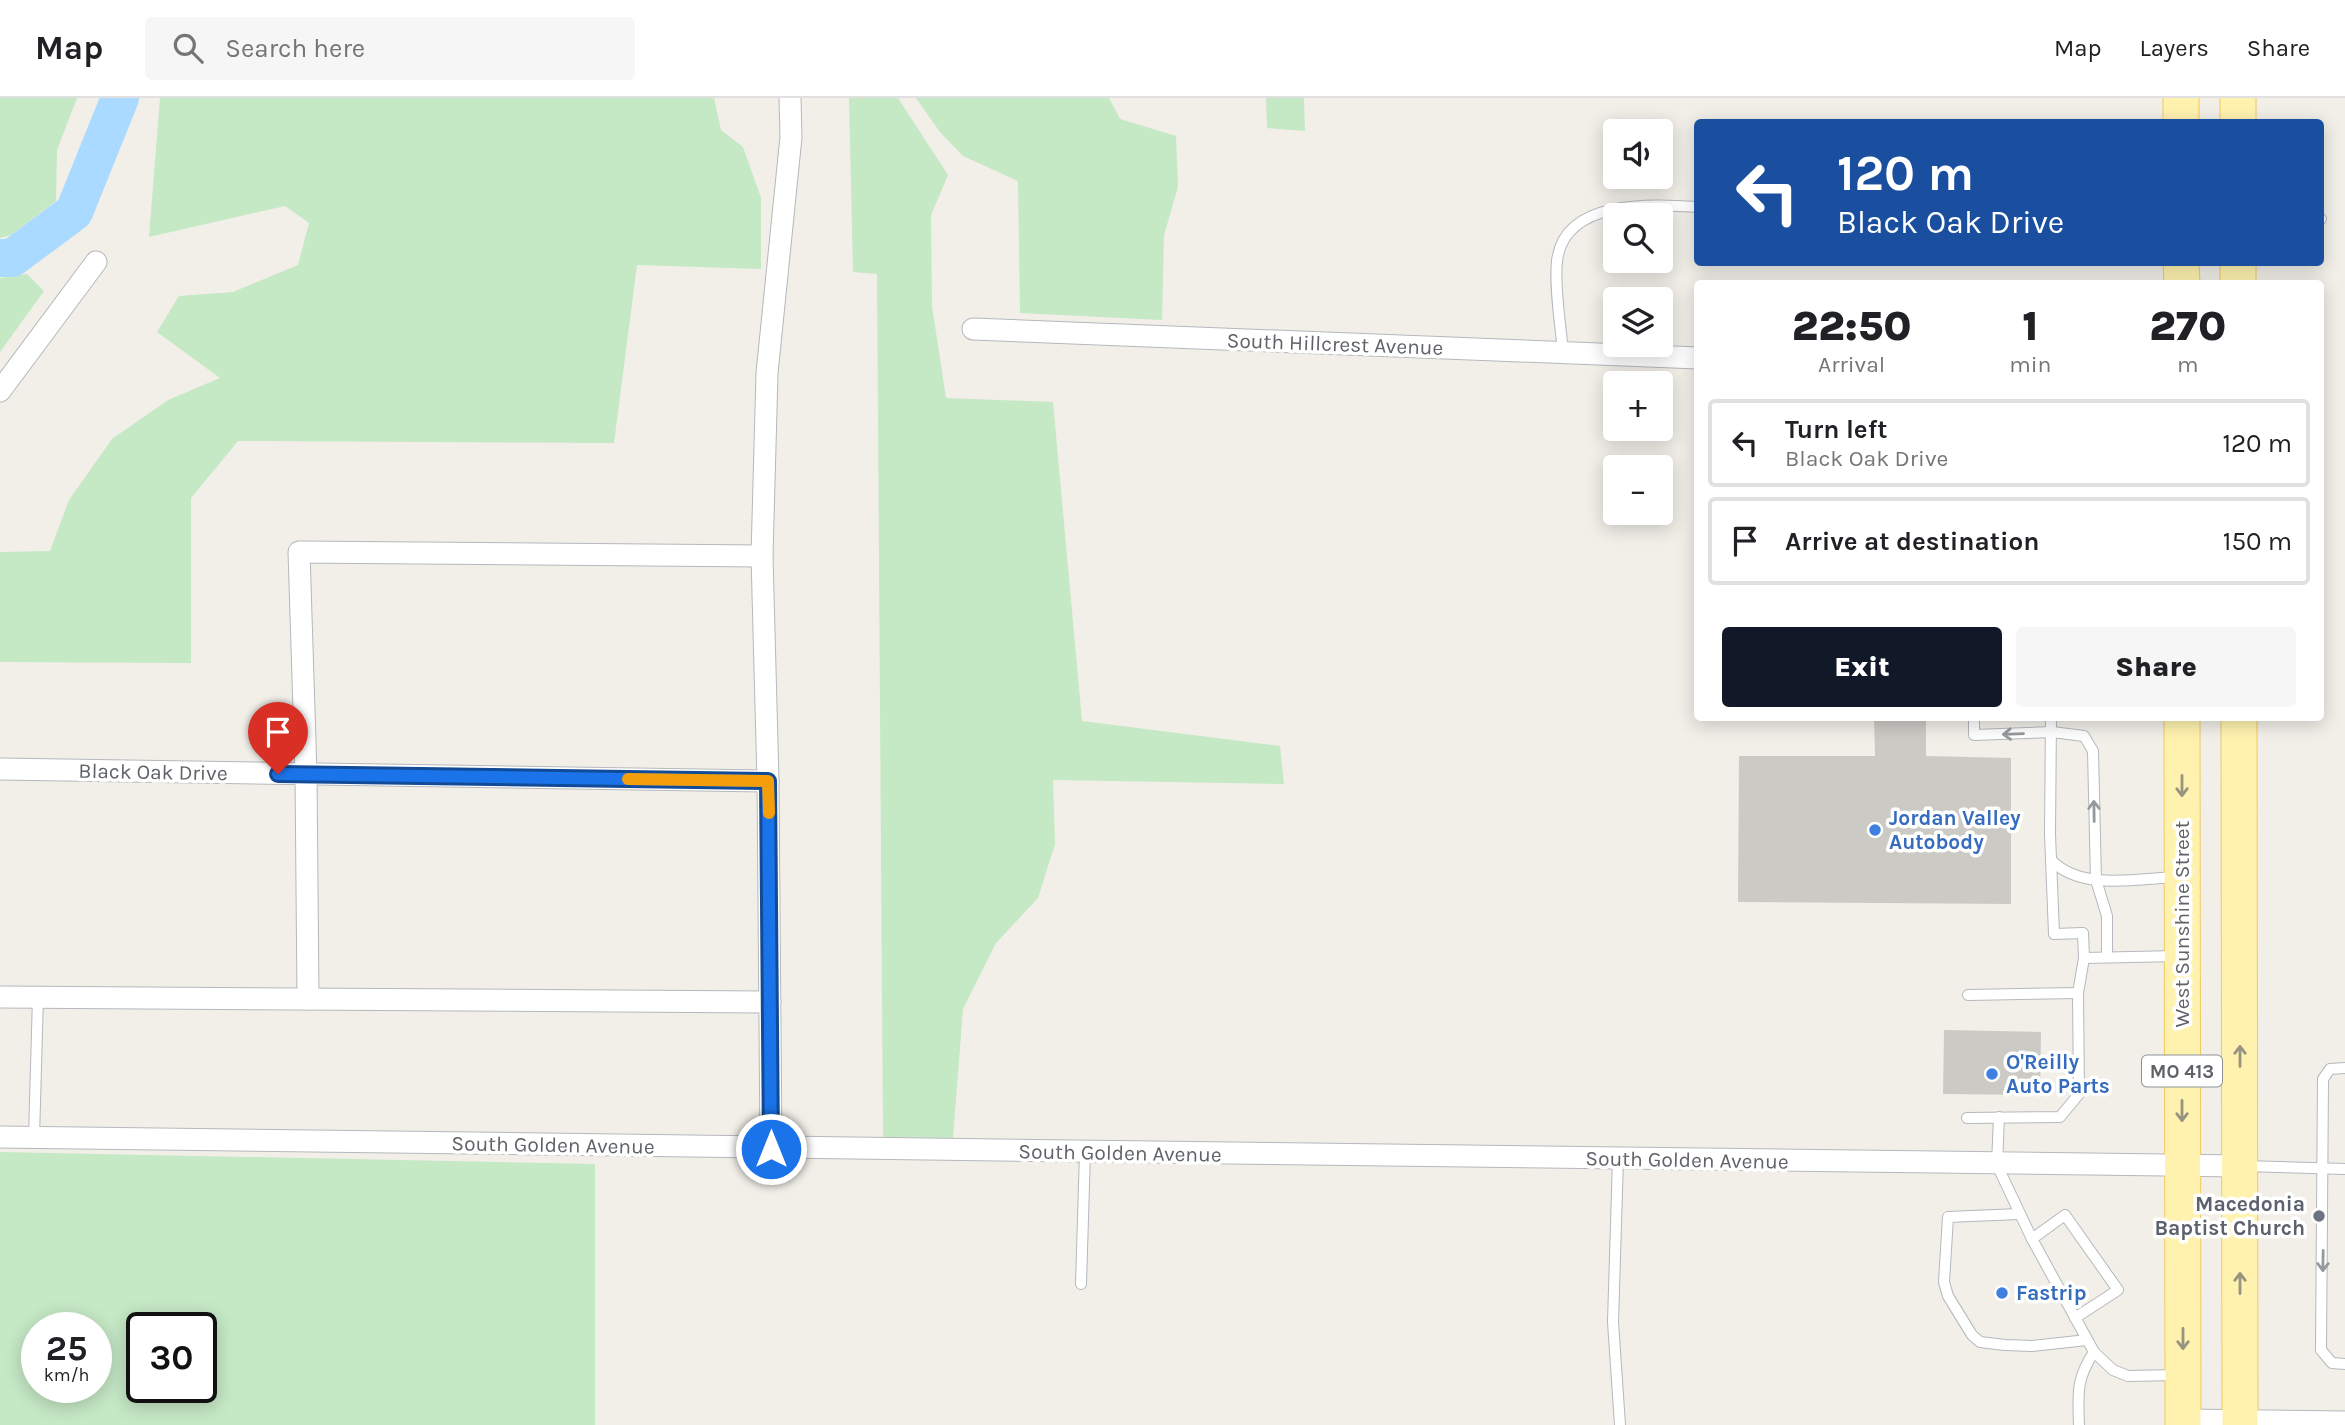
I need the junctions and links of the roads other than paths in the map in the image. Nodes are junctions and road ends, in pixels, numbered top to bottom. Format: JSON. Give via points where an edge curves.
{"nodes":[{"id":1,"x":790,"y":98,"type":"edge"},
{"id":2,"x":2180,"y":98,"type":"edge"},
{"id":3,"x":2238,"y":98,"type":"edge"},
{"id":4,"x":2181,"y":119,"type":"edge"},
{"id":5,"x":2238,"y":119,"type":"edge"},
{"id":6,"x":1694,"y":207,"type":"edge"},
{"id":7,"x":96,"y":262,"type":"dead end"},
{"id":8,"x":973,"y":329,"type":"dead end"},
{"id":9,"x":1563,"y":353,"type":"junction"},
{"id":10,"x":1694,"y":358,"type":"edge"},
{"id":11,"x":0,"y":391,"type":"edge"},
{"id":12,"x":762,"y":556,"type":"junction"},
{"id":13,"x":1974,"y":721,"type":"edge"},
{"id":14,"x":2051,"y":721,"type":"edge"},
{"id":15,"x":2182,"y":721,"type":"edge"},
{"id":16,"x":2239,"y":721,"type":"edge"},
{"id":17,"x":2052,"y":732,"type":"junction"},
{"id":18,"x":0,"y":769,"type":"edge"},
{"id":19,"x":306,"y":774,"type":"junction"},
{"id":20,"x":768,"y":781,"type":"junction"},
{"id":21,"x":2052,"y":860,"type":"junction"},
{"id":22,"x":2182,"y":877,"type":"junction"},
{"id":23,"x":2096,"y":880,"type":"junction"},
{"id":24,"x":2107,"y":956,"type":"junction"},
{"id":25,"x":2181,"y":956,"type":"junction"},
{"id":26,"x":2084,"y":958,"type":"junction"},
{"id":27,"x":2078,"y":993,"type":"junction"},
{"id":28,"x":1968,"y":995,"type":"dead end"},
{"id":29,"x":0,"y":997,"type":"edge"},
{"id":30,"x":38,"y":997,"type":"junction"},
{"id":31,"x":308,"y":999,"type":"junction"},
{"id":32,"x":770,"y":1002,"type":"junction"},
{"id":33,"x":2345,"y":1068,"type":"edge"},
{"id":34,"x":1999,"y":1117,"type":"junction"},
{"id":35,"x":1967,"y":1118,"type":"dead end"},
{"id":36,"x":0,"y":1137,"type":"edge"},
{"id":37,"x":34,"y":1137,"type":"junction"},
{"id":38,"x":771,"y":1149,"type":"junction"},
{"id":39,"x":1085,"y":1152,"type":"junction"},
{"id":40,"x":1618,"y":1160,"type":"junction"},
{"id":41,"x":1997,"y":1165,"type":"junction"},
{"id":42,"x":2182,"y":1166,"type":"junction"},
{"id":43,"x":2240,"y":1166,"type":"junction"},
{"id":44,"x":2324,"y":1168,"type":"junction"},
{"id":45,"x":2345,"y":1169,"type":"edge"},
{"id":46,"x":2020,"y":1214,"type":"junction"},
{"id":47,"x":2032,"y":1239,"type":"junction"},
{"id":48,"x":1081,"y":1284,"type":"dead end"},
{"id":49,"x":2075,"y":1318,"type":"junction"},
{"id":50,"x":2087,"y":1340,"type":"junction"},
{"id":51,"x":2094,"y":1352,"type":"junction"},
{"id":52,"x":2345,"y":1364,"type":"edge"},
{"id":53,"x":2183,"y":1375,"type":"junction"},
{"id":54,"x":2345,"y":1422,"type":"edge"},
{"id":55,"x":2183,"y":1423,"type":"edge"},
{"id":56,"x":2240,"y":1423,"type":"edge"},
{"id":57,"x":1620,"y":1425,"type":"edge"},
{"id":58,"x":2079,"y":1425,"type":"edge"}],
"edges":[{"from":1,"to":12,"type":"street","via":[[791,137],[767,373]]},
{"from":2,"to":4,"type":"main road"},
{"from":3,"to":5,"type":"main road"},
{"from":6,"to":9,"type":"lane","via":[[1605,210],[1578,223],[1563,239],[1557,262]]},
{"from":7,"to":11,"type":"street"},
{"from":8,"to":9,"type":"street","name":"South Hillcrest Avenue"},
{"from":9,"to":10,"type":"street","name":"South Hillcrest Avenue"},
{"from":12,"to":19,"type":"street","via":[[299,552]]},
{"from":12,"to":20,"type":"street"},
{"from":17,"to":13,"type":"lane","one_way":true,"via":[[1974,735]]},
{"from":14,"to":17,"type":"lane"},
{"from":15,"to":22,"type":"main road","name":"West Sunshine Street","number":"MO 413","one_way":true},
{"from":43,"to":16,"type":"main road","number":"MO 413","one_way":true},
{"from":17,"to":21,"type":"lane"},
{"from":23,"to":17,"type":"lane","one_way":true,"via":[[2093,751],[2084,736]]},
{"from":18,"to":19,"type":"street","name":"Black Oak Drive"},
{"from":19,"to":20,"type":"street","name":"Black Oak Drive"},
{"from":19,"to":31,"type":"street"},
{"from":20,"to":32,"type":"street"},
{"from":21,"to":23,"type":"lane","via":[[2061,870]]},
{"from":21,"to":26,"type":"lane","via":[[2054,934],[2083,933]]},
{"from":22,"to":23,"type":"lane"},
{"from":22,"to":25,"type":"main road","name":"West Sunshine Street","number":"MO 413"},
{"from":23,"to":24,"type":"lane","via":[[2107,916]]},
{"from":24,"to":25,"type":"lane"},
{"from":24,"to":26,"type":"lane"},
{"from":25,"to":42,"type":"main road","name":"West Sunshine Street","number":"MO 413","one_way":true},
{"from":26,"to":27,"type":"lane"},
{"from":27,"to":28,"type":"lane"},
{"from":27,"to":34,"type":"lane","via":[[2079,1094],[2060,1117]]},
{"from":29,"to":30,"type":"street"},
{"from":30,"to":31,"type":"street"},
{"from":30,"to":37,"type":"lane"},
{"from":31,"to":32,"type":"street"},
{"from":32,"to":38,"type":"street"},
{"from":33,"to":44,"type":"lane","via":[[2330,1069],[2323,1079]]},
{"from":34,"to":35,"type":"lane"},
{"from":34,"to":41,"type":"lane"},
{"from":36,"to":37,"type":"street","name":"South Golden Avenue"},
{"from":37,"to":38,"type":"street","name":"South Golden Avenue"},
{"from":38,"to":39,"type":"street","name":"South Golden Avenue"},
{"from":39,"to":40,"type":"street","name":"South Golden Avenue"},
{"from":39,"to":48,"type":"lane"},
{"from":40,"to":41,"type":"street","name":"South Golden Avenue"},
{"from":40,"to":57,"type":"lane","via":[[1613,1322]]},
{"from":41,"to":42,"type":"street","name":"South Golden Avenue"},
{"from":41,"to":46,"type":"lane"},
{"from":42,"to":43,"type":"street","name":"South Golden Avenue"},
{"from":42,"to":53,"type":"main road","name":"West Sunshine Street","number":"MO 413","one_way":true},
{"from":43,"to":44,"type":"lane"},
{"from":56,"to":43,"type":"main road","number":"MO 413","one_way":true},
{"from":44,"to":45,"type":"lane"},
{"from":44,"to":52,"type":"lane","one_way":true,"via":[[2321,1350],[2332,1363]]},
{"from":46,"to":47,"type":"lane"},
{"from":46,"to":50,"type":"lane","via":[[1948,1217],[1944,1282],[1948,1296],[1980,1342],[2032,1346]]},
{"from":47,"to":49,"type":"lane","via":[[2064,1289]]},
{"from":47,"to":49,"type":"lane","via":[[2066,1215],[2096,1269],[2119,1290]]},
{"from":49,"to":50,"type":"lane"},
{"from":50,"to":51,"type":"lane"},
{"from":51,"to":53,"type":"lane","via":[[2113,1370],[2129,1376]]},
{"from":51,"to":58,"type":"lane","via":[[2078,1384]]},
{"from":53,"to":55,"type":"main road","name":"West Sunshine Street","number":"MO 413"},
{"from":54,"to":56,"type":"street"},
{"from":55,"to":56,"type":"street"}]}
